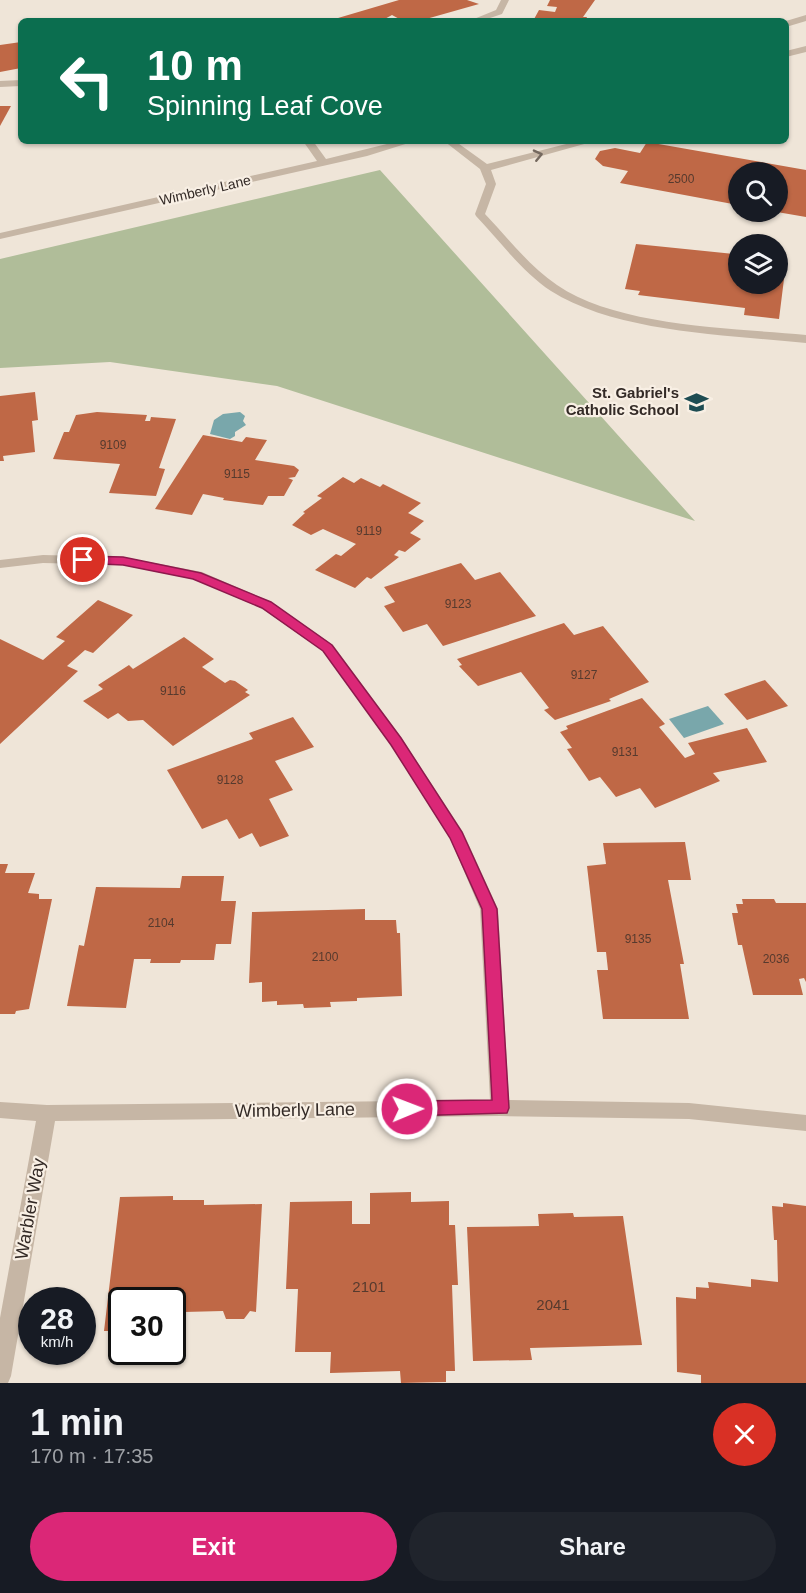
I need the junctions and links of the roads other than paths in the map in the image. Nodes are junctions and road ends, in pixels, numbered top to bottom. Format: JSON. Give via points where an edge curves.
{"nodes":[{"id":1,"x":504,"y":0,"type":"edge"},
{"id":2,"x":482,"y":18,"type":"edge"},
{"id":3,"x":806,"y":18,"type":"edge"},
{"id":4,"x":789,"y":23,"type":"edge"},
{"id":5,"x":806,"y":49,"type":"edge"},
{"id":6,"x":789,"y":53,"type":"edge"},
{"id":7,"x":18,"y":83,"type":"edge"},
{"id":8,"x":0,"y":84,"type":"edge"},
{"id":9,"x":310,"y":144,"type":"edge"},
{"id":10,"x":398,"y":144,"type":"edge"},
{"id":11,"x":453,"y":144,"type":"edge"},
{"id":12,"x":578,"y":144,"type":"edge"},
{"id":13,"x":323,"y":163,"type":"junction"},
{"id":14,"x":485,"y":168,"type":"junction"},
{"id":15,"x":0,"y":236,"type":"edge"},
{"id":16,"x":806,"y":339,"type":"edge"},
{"id":17,"x":0,"y":564,"type":"edge"},
{"id":18,"x":501,"y":1108,"type":"junction"},
{"id":19,"x":0,"y":1110,"type":"edge"},
{"id":20,"x":47,"y":1113,"type":"junction"},
{"id":21,"x":806,"y":1123,"type":"edge"},
{"id":22,"x":0,"y":1376,"type":"edge"}],
"edges":[{"from":1,"to":2,"type":"street","via":[[499,12]]},
{"from":3,"to":4,"type":"street"},
{"from":5,"to":6,"type":"street"},
{"from":7,"to":8,"type":"street"},
{"from":9,"to":13,"type":"street"},
{"from":10,"to":13,"type":"street","name":"Wimberly Lane"},
{"from":11,"to":14,"type":"street"},
{"from":14,"to":12,"type":"street","one_way":true},
{"from":13,"to":15,"type":"street","name":"Wimberly Lane"},
{"from":14,"to":16,"type":"street","via":[[491,184],[480,214],[561,293],[611,311],[663,322]]},
{"from":17,"to":18,"type":"street","via":[[43,559],[123,561],[197,575],[266,605],[328,648],[396,741],[457,836],[489,909]]},
{"from":18,"to":20,"type":"street","name":"Wimberly Lane"},
{"from":18,"to":21,"type":"street","name":"Wimberly Lane","via":[[689,1111]]},
{"from":19,"to":20,"type":"street","name":"Wimberly Lane"},
{"from":20,"to":22,"type":"street","name":"Warbler Way"}]}
